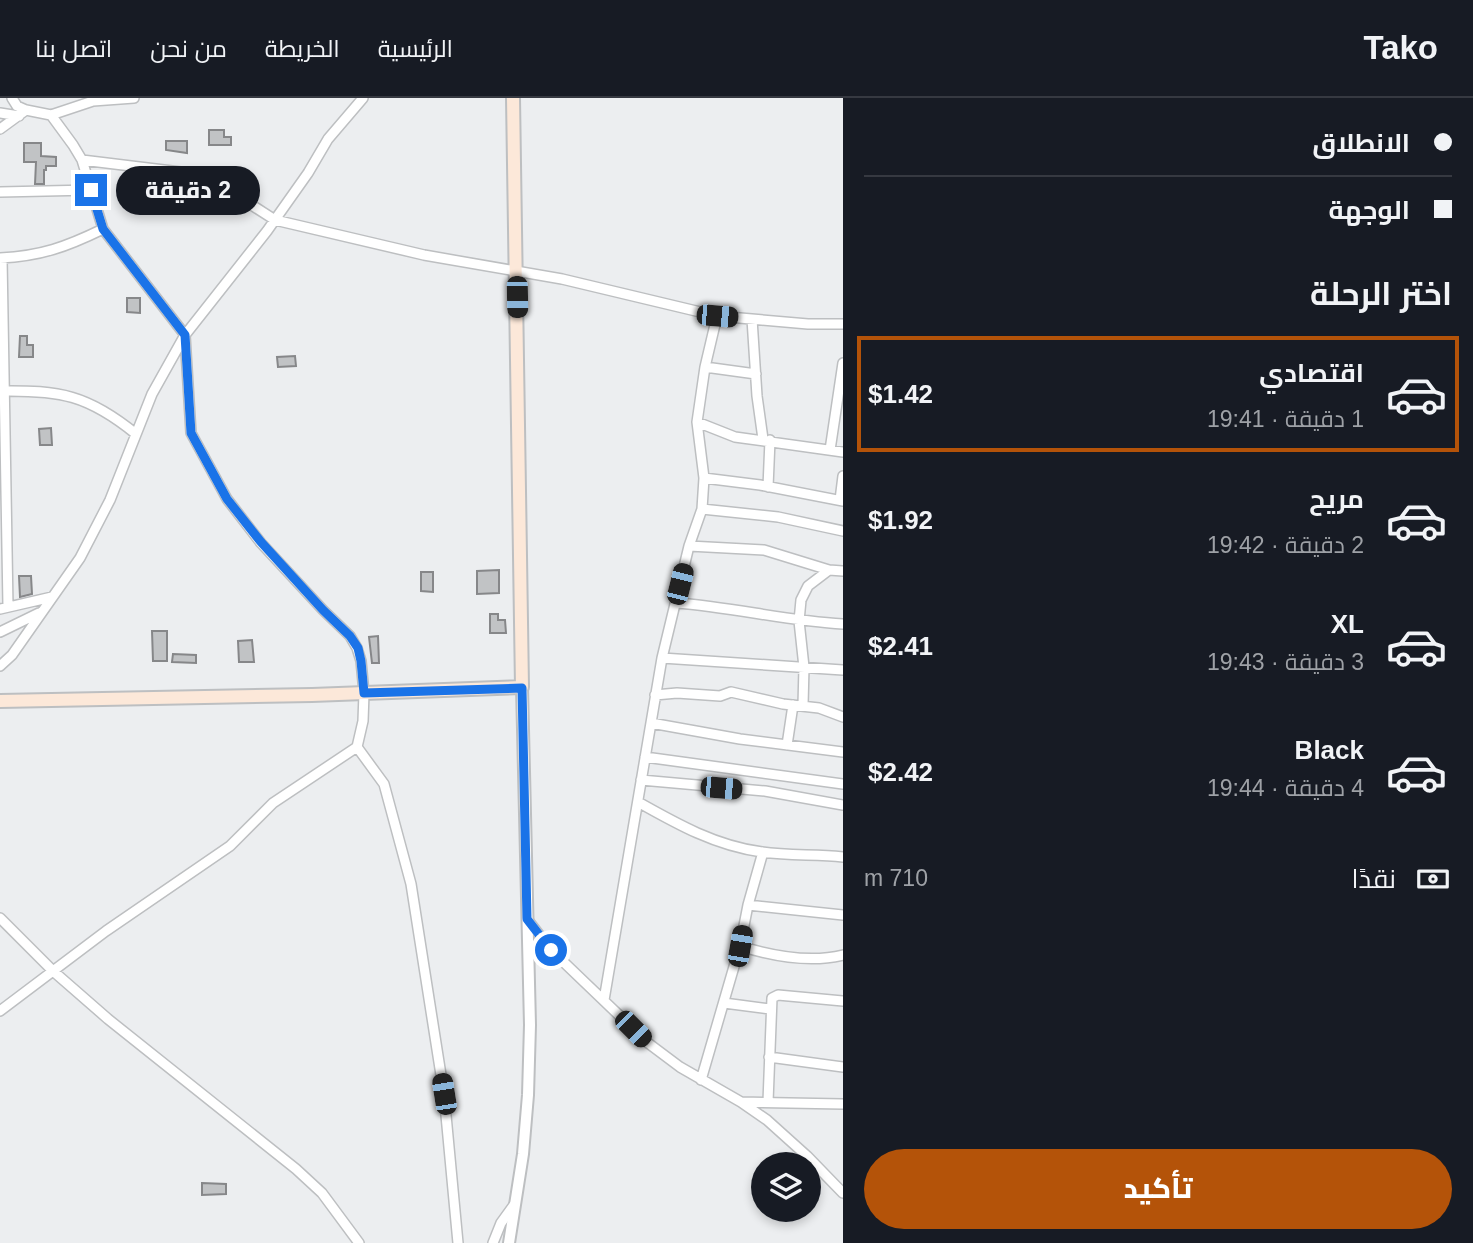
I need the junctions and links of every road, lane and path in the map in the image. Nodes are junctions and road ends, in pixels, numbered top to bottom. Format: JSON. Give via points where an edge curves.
{"nodes":[{"id":1,"x":12,"y":98,"type":"edge"},
{"id":2,"x":134,"y":98,"type":"edge"},
{"id":3,"x":363,"y":98,"type":"edge"},
{"id":4,"x":513,"y":98,"type":"edge"},
{"id":5,"x":0,"y":113,"type":"edge"},
{"id":6,"x":23,"y":113,"type":"junction"},
{"id":7,"x":51,"y":115,"type":"junction"},
{"id":8,"x":0,"y":129,"type":"edge"},
{"id":9,"x":82,"y":160,"type":"junction"},
{"id":10,"x":91,"y":190,"type":"junction"},
{"id":11,"x":0,"y":192,"type":"edge"},
{"id":12,"x":275,"y":220,"type":"junction"},
{"id":13,"x":103,"y":229,"type":"junction"},
{"id":14,"x":1,"y":258,"type":"edge"},
{"id":15,"x":516,"y":270,"type":"junction"},
{"id":16,"x":717,"y":316,"type":"junction"},
{"id":17,"x":752,"y":319,"type":"junction"},
{"id":18,"x":843,"y":324,"type":"edge"},
{"id":19,"x":1,"y":326,"type":"edge"},
{"id":20,"x":185,"y":335,"type":"junction"},
{"id":21,"x":843,"y":363,"type":"edge"},
{"id":22,"x":705,"y":367,"type":"junction"},
{"id":23,"x":756,"y":374,"type":"junction"},
{"id":24,"x":1,"y":391,"type":"edge"},
{"id":25,"x":841,"y":398,"type":"edge"},
{"id":26,"x":697,"y":422,"type":"junction"},
{"id":27,"x":136,"y":434,"type":"junction"},
{"id":28,"x":767,"y":440,"type":"junction"},
{"id":29,"x":830,"y":450,"type":"junction"},
{"id":30,"x":843,"y":452,"type":"edge"},
{"id":31,"x":843,"y":476,"type":"edge"},
{"id":32,"x":704,"y":478,"type":"junction"},
{"id":33,"x":768,"y":487,"type":"junction"},
{"id":34,"x":841,"y":500,"type":"edge"},
{"id":35,"x":702,"y":509,"type":"junction"},
{"id":36,"x":843,"y":531,"type":"edge"},
{"id":37,"x":3,"y":543,"type":"edge"},
{"id":38,"x":689,"y":546,"type":"junction"},
{"id":39,"x":829,"y":570,"type":"junction"},
{"id":40,"x":843,"y":571,"type":"edge"},
{"id":41,"x":52,"y":597,"type":"junction"},
{"id":42,"x":676,"y":603,"type":"junction"},
{"id":43,"x":4,"y":608,"type":"edge"},
{"id":44,"x":43,"y":611,"type":"junction"},
{"id":45,"x":799,"y":621,"type":"junction"},
{"id":46,"x":843,"y":624,"type":"edge"},
{"id":47,"x":0,"y":632,"type":"edge"},
{"id":48,"x":662,"y":658,"type":"junction"},
{"id":49,"x":0,"y":666,"type":"edge"},
{"id":50,"x":804,"y":667,"type":"junction"},
{"id":51,"x":843,"y":670,"type":"edge"},
{"id":52,"x":522,"y":688,"type":"junction"},
{"id":53,"x":364,"y":693,"type":"junction"},
{"id":54,"x":656,"y":695,"type":"junction"},
{"id":55,"x":0,"y":701,"type":"edge"},
{"id":56,"x":793,"y":705,"type":"junction"},
{"id":57,"x":803,"y":705,"type":"junction"},
{"id":58,"x":843,"y":717,"type":"edge"},
{"id":59,"x":650,"y":723,"type":"junction"},
{"id":60,"x":787,"y":745,"type":"junction"},
{"id":61,"x":357,"y":747,"type":"junction"},
{"id":62,"x":843,"y":752,"type":"edge"},
{"id":63,"x":645,"y":757,"type":"junction"},
{"id":64,"x":641,"y":780,"type":"junction"},
{"id":65,"x":843,"y":784,"type":"edge"},
{"id":66,"x":638,"y":802,"type":"junction"},
{"id":67,"x":843,"y":805,"type":"edge"},
{"id":68,"x":763,"y":852,"type":"junction"},
{"id":69,"x":843,"y":857,"type":"edge"},
{"id":70,"x":748,"y":905,"type":"junction"},
{"id":71,"x":843,"y":915,"type":"edge"},
{"id":72,"x":0,"y":918,"type":"edge"},
{"id":73,"x":527,"y":919,"type":"junction"},
{"id":74,"x":740,"y":946,"type":"junction"},
{"id":75,"x":843,"y":955,"type":"edge"},
{"id":76,"x":52,"y":971,"type":"junction"},
{"id":77,"x":604,"y":1000,"type":"junction"},
{"id":78,"x":843,"y":1001,"type":"edge"},
{"id":79,"x":724,"y":1003,"type":"junction"},
{"id":80,"x":770,"y":1009,"type":"junction"},
{"id":81,"x":0,"y":1011,"type":"edge"},
{"id":82,"x":769,"y":1057,"type":"junction"},
{"id":83,"x":843,"y":1067,"type":"edge"},
{"id":84,"x":701,"y":1080,"type":"junction"},
{"id":85,"x":741,"y":1102,"type":"junction"},
{"id":86,"x":768,"y":1102,"type":"junction"},
{"id":87,"x":843,"y":1104,"type":"edge"},
{"id":88,"x":843,"y":1193,"type":"edge"},
{"id":89,"x":515,"y":1205,"type":"junction"},
{"id":90,"x":359,"y":1243,"type":"edge"},
{"id":91,"x":458,"y":1243,"type":"edge"},
{"id":92,"x":493,"y":1243,"type":"edge"},
{"id":93,"x":509,"y":1243,"type":"edge"}],
"edges":[{"from":1,"to":6,"type":"street"},
{"from":2,"to":7,"type":"street","via":[[93,101]]},
{"from":3,"to":12,"type":"street","via":[[328,139]]},
{"from":4,"to":15,"type":"main road"},
{"from":5,"to":6,"type":"street"},
{"from":6,"to":7,"type":"street"},
{"from":6,"to":8,"type":"street"},
{"from":7,"to":9,"type":"street"},
{"from":9,"to":10,"type":"street"},
{"from":9,"to":12,"type":"street","via":[[205,175]]},
{"from":10,"to":11,"type":"street"},
{"from":10,"to":13,"type":"street"},
{"from":12,"to":15,"type":"street","via":[[424,255]]},
{"from":12,"to":20,"type":"street"},
{"from":13,"to":14,"type":"street","via":[[38,255]]},
{"from":13,"to":20,"type":"street"},
{"from":14,"to":19,"type":"street"},
{"from":15,"to":16,"type":"street"},
{"from":15,"to":52,"type":"main road"},
{"from":16,"to":17,"type":"street"},
{"from":16,"to":22,"type":"street"},
{"from":17,"to":18,"type":"street"},
{"from":17,"to":23,"type":"street"},
{"from":19,"to":24,"type":"street"},
{"from":20,"to":27,"type":"street"},
{"from":20,"to":53,"type":"street","via":[[191,433],[227,499],[358,648]]},
{"from":21,"to":25,"type":"street"},
{"from":22,"to":23,"type":"street"},
{"from":22,"to":26,"type":"street"},
{"from":23,"to":28,"type":"street"},
{"from":24,"to":27,"type":"street","via":[[55,392],[81,400]]},
{"from":24,"to":37,"type":"street"},
{"from":25,"to":29,"type":"street"},
{"from":26,"to":28,"type":"street","via":[[729,435]]},
{"from":26,"to":32,"type":"street"},
{"from":27,"to":41,"type":"street","via":[[86,547]]},
{"from":28,"to":29,"type":"street"},
{"from":28,"to":33,"type":"street"},
{"from":29,"to":30,"type":"street"},
{"from":31,"to":34,"type":"street"},
{"from":32,"to":33,"type":"street"},
{"from":32,"to":35,"type":"street"},
{"from":33,"to":34,"type":"street"},
{"from":35,"to":36,"type":"street","via":[[778,517]]},
{"from":35,"to":38,"type":"street"},
{"from":37,"to":43,"type":"street"},
{"from":38,"to":39,"type":"street","via":[[764,550]]},
{"from":38,"to":42,"type":"street"},
{"from":39,"to":40,"type":"street"},
{"from":39,"to":45,"type":"street","via":[[803,593]]},
{"from":41,"to":43,"type":"street"},
{"from":41,"to":44,"type":"street"},
{"from":42,"to":45,"type":"street"},
{"from":42,"to":48,"type":"street"},
{"from":44,"to":47,"type":"street"},
{"from":44,"to":49,"type":"street"},
{"from":45,"to":46,"type":"street"},
{"from":45,"to":50,"type":"street"},
{"from":48,"to":50,"type":"street"},
{"from":48,"to":54,"type":"street"},
{"from":50,"to":51,"type":"street"},
{"from":50,"to":57,"type":"street"},
{"from":52,"to":53,"type":"main road"},
{"from":52,"to":73,"type":"street"},
{"from":53,"to":55,"type":"main road"},
{"from":53,"to":61,"type":"street"},
{"from":54,"to":56,"type":"street","via":[[720,696],[731,692]]},
{"from":54,"to":59,"type":"street"},
{"from":56,"to":57,"type":"street"},
{"from":56,"to":60,"type":"street"},
{"from":57,"to":58,"type":"street"},
{"from":59,"to":60,"type":"street"},
{"from":59,"to":63,"type":"street"},
{"from":60,"to":62,"type":"street"},
{"from":61,"to":76,"type":"street","via":[[273,803],[230,846]]},
{"from":61,"to":91,"type":"street","via":[[384,784],[411,884],[444,1094]]},
{"from":63,"to":64,"type":"street"},
{"from":63,"to":65,"type":"street"},
{"from":64,"to":66,"type":"street"},
{"from":64,"to":67,"type":"street","via":[[765,791]]},
{"from":66,"to":68,"type":"street","via":[[694,832]]},
{"from":66,"to":77,"type":"street"},
{"from":68,"to":69,"type":"street"},
{"from":68,"to":70,"type":"street"},
{"from":70,"to":71,"type":"street"},
{"from":70,"to":74,"type":"street"},
{"from":72,"to":76,"type":"street"},
{"from":73,"to":77,"type":"street","via":[[551,950]]},
{"from":73,"to":89,"type":"street","via":[[528,1095]]},
{"from":74,"to":75,"type":"street","via":[[789,957]]},
{"from":74,"to":79,"type":"street"},
{"from":76,"to":81,"type":"street"},
{"from":76,"to":90,"type":"street","via":[[296,1169],[322,1193]]},
{"from":77,"to":84,"type":"street","via":[[648,1043]]},
{"from":78,"to":80,"type":"street","via":[[778,995],[772,998]]},
{"from":79,"to":80,"type":"street"},
{"from":79,"to":84,"type":"street"},
{"from":80,"to":82,"type":"street"},
{"from":82,"to":83,"type":"street"},
{"from":82,"to":86,"type":"street"},
{"from":84,"to":85,"type":"street"},
{"from":85,"to":86,"type":"street"},
{"from":85,"to":88,"type":"street","via":[[767,1120]]},
{"from":86,"to":87,"type":"street"},
{"from":89,"to":92,"type":"street"},
{"from":89,"to":93,"type":"street"}]}
